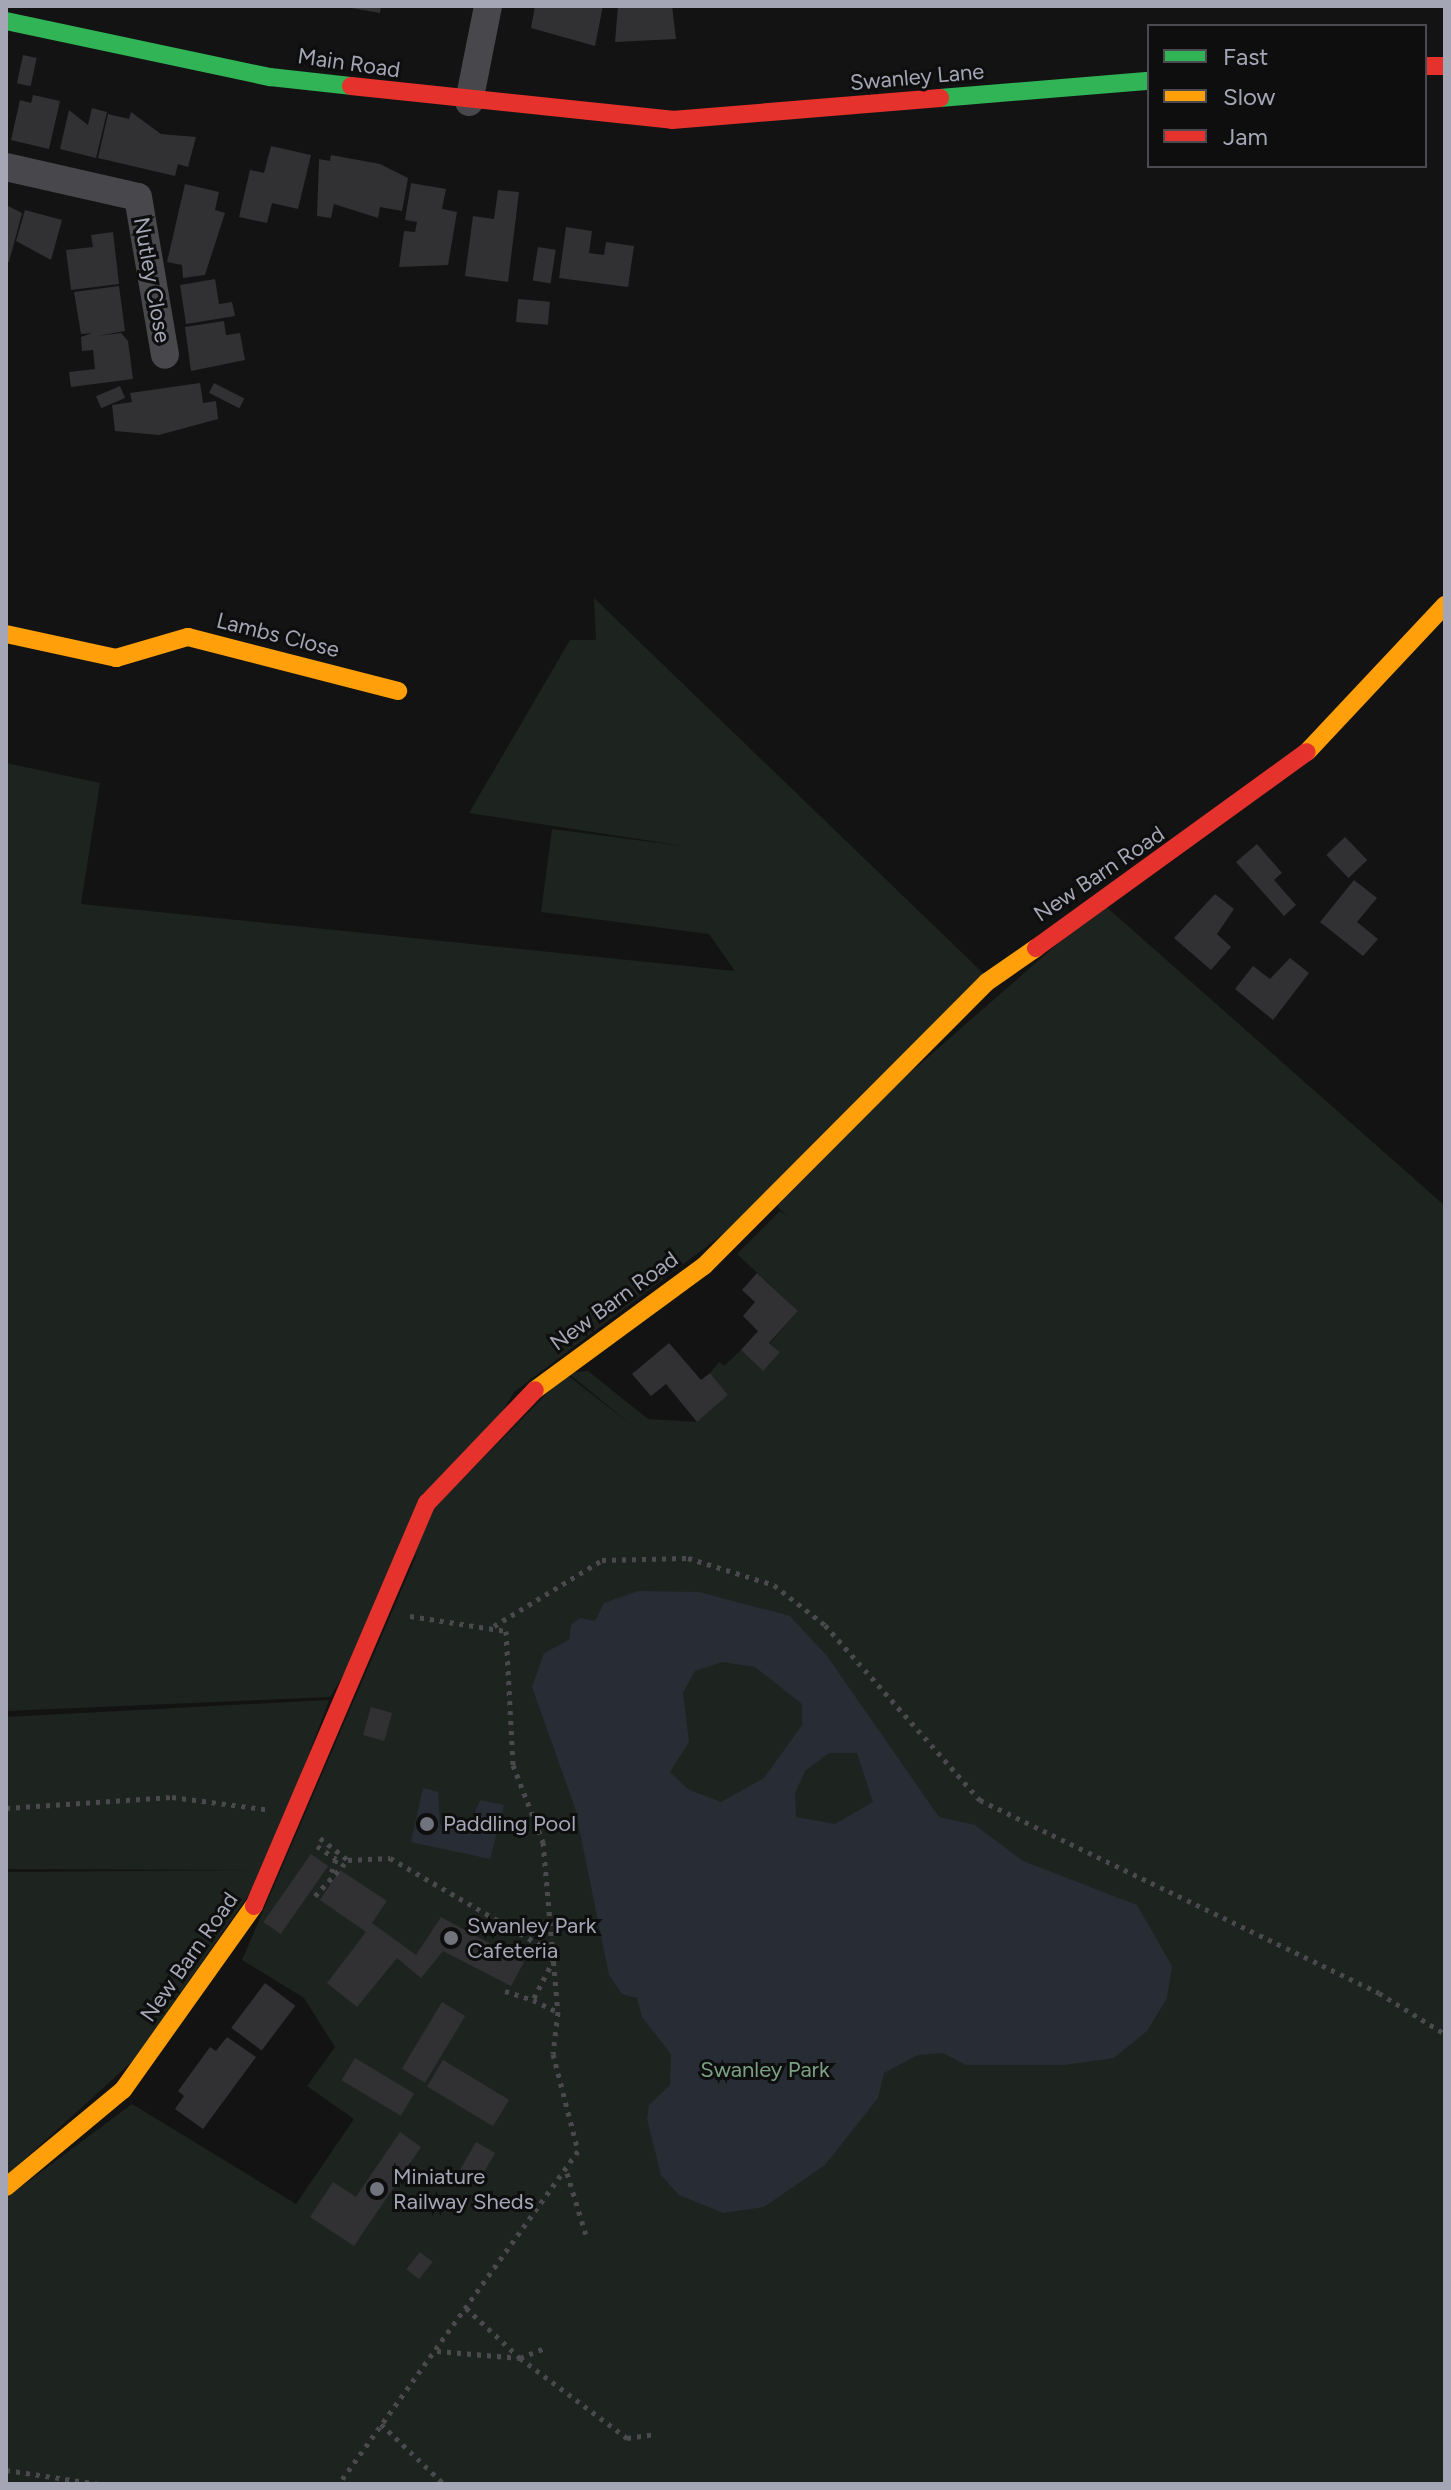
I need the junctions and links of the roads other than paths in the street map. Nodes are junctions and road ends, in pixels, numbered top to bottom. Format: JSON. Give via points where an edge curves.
{"nodes":[{"id":1,"x":488,"y":6,"type":"edge"},
{"id":2,"x":6,"y":21,"type":"edge"},
{"id":3,"x":1147,"y":81,"type":"edge"},
{"id":4,"x":469,"y":102,"type":"junction"},
{"id":5,"x":690,"y":120,"type":"joint"},
{"id":6,"x":6,"y":167,"type":"edge"},
{"id":7,"x":165,"y":355,"type":"dead end"},
{"id":8,"x":1445,"y":605,"type":"edge"},
{"id":9,"x":6,"y":634,"type":"edge"},
{"id":10,"x":398,"y":691,"type":"dead end"},
{"id":11,"x":6,"y":2187,"type":"edge"}],
"edges":[{"from":1,"to":4,"type":"street"},
{"from":2,"to":4,"type":"street","name":"Main Road","via":[[270,77]]},
{"from":3,"to":5,"type":"street","name":"Swanley Lane"},
{"from":4,"to":5,"type":"street","name":"Main Road"},
{"from":6,"to":7,"type":"street","name":"Nutley Close","via":[[138,197]]},
{"from":8,"to":11,"type":"street","name":"New Barn Road","via":[[1306,753],[1215,825],[987,982],[704,1266],[519,1401],[427,1503],[380,1599],[274,1871],[231,1947],[123,2090]]},
{"from":9,"to":10,"type":"street","name":"Lambs Close","via":[[116,658],[188,637]]}]}
